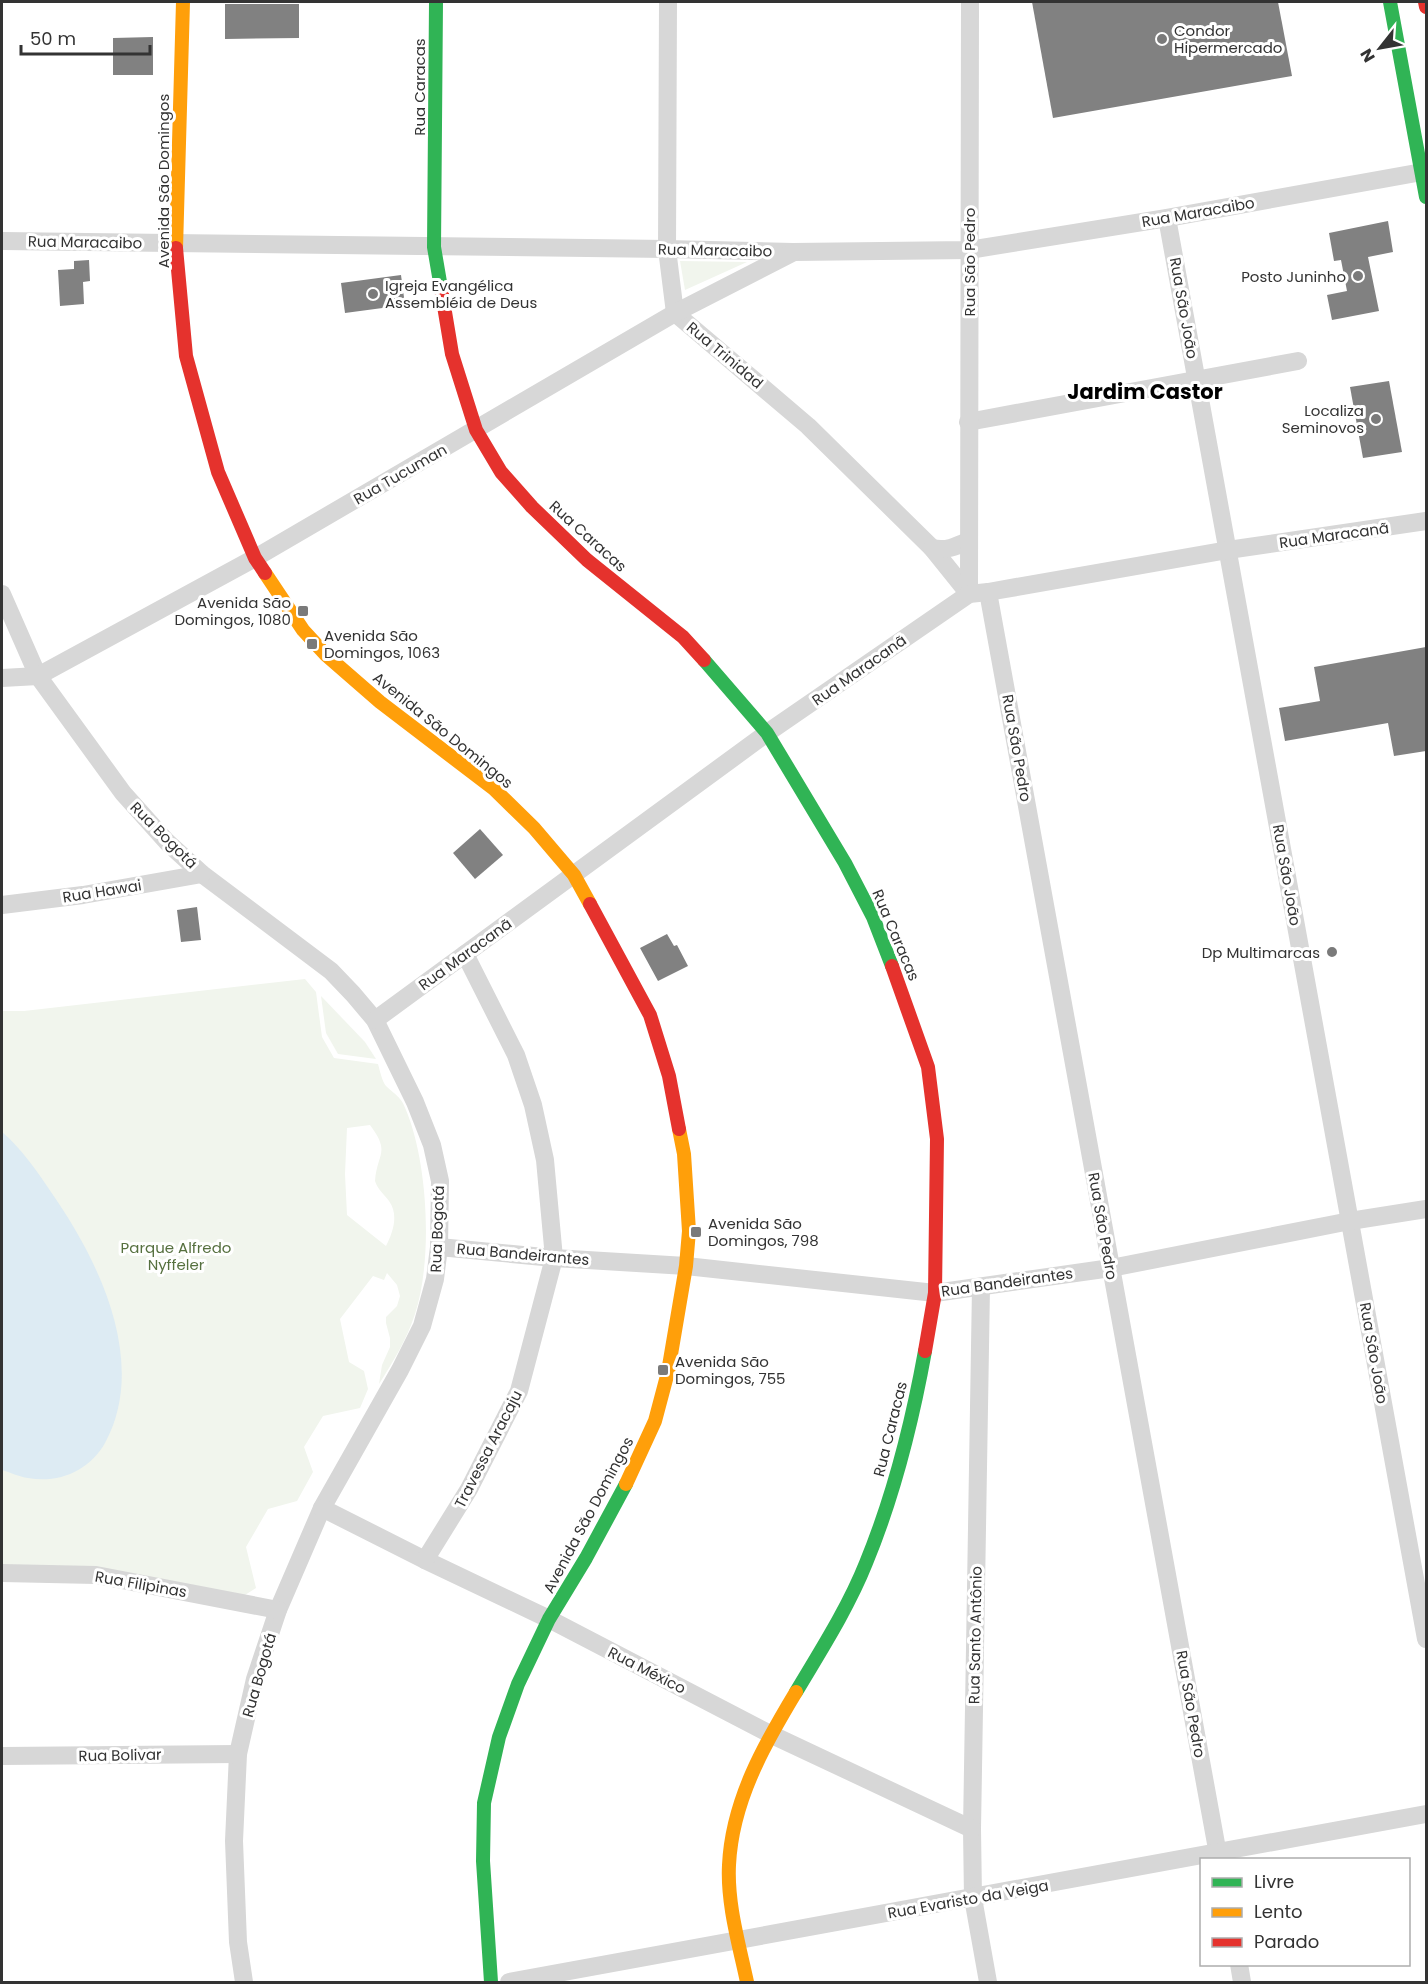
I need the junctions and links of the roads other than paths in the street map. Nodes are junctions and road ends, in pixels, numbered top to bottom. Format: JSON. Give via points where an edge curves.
{"nodes":[{"id":1,"x":183,"y":2,"type":"edge"},
{"id":2,"x":436,"y":2,"type":"edge"},
{"id":3,"x":668,"y":2,"type":"edge"},
{"id":4,"x":970,"y":2,"type":"edge"},
{"id":5,"x":1390,"y":2,"type":"edge"},
{"id":6,"x":1425,"y":2,"type":"edge"},
{"id":7,"x":1426,"y":7,"type":"edge"},
{"id":8,"x":1422,"y":172,"type":"junction"},
{"id":9,"x":1426,"y":197,"type":"edge"},
{"id":10,"x":1167,"y":218,"type":"junction"},
{"id":11,"x":2,"y":241,"type":"edge"},
{"id":12,"x":176,"y":243,"type":"junction"},
{"id":13,"x":434,"y":247,"type":"junction"},
{"id":14,"x":667,"y":249,"type":"junction"},
{"id":15,"x":969,"y":250,"type":"junction"},
{"id":16,"x":793,"y":252,"type":"junction"},
{"id":17,"x":675,"y":313,"type":"junction"},
{"id":18,"x":1298,"y":361,"type":"dead end"},
{"id":19,"x":1197,"y":381,"type":"junction"},
{"id":20,"x":968,"y":422,"type":"junction"},
{"id":21,"x":476,"y":430,"type":"junction"},
{"id":22,"x":1426,"y":521,"type":"edge"},
{"id":23,"x":968,"y":541,"type":"junction"},
{"id":24,"x":932,"y":548,"type":"junction"},
{"id":25,"x":1228,"y":550,"type":"junction"},
{"id":26,"x":255,"y":558,"type":"junction"},
{"id":27,"x":988,"y":592,"type":"junction"},
{"id":28,"x":2,"y":594,"type":"edge"},
{"id":29,"x":969,"y":594,"type":"junction"},
{"id":30,"x":38,"y":676,"type":"junction"},
{"id":31,"x":2,"y":678,"type":"edge"},
{"id":32,"x":767,"y":733,"type":"junction"},
{"id":33,"x":202,"y":874,"type":"junction"},
{"id":34,"x":574,"y":874,"type":"junction"},
{"id":35,"x":2,"y":904,"type":"edge"},
{"id":36,"x":465,"y":954,"type":"junction"},
{"id":37,"x":375,"y":1020,"type":"junction"},
{"id":38,"x":1426,"y":1209,"type":"edge"},
{"id":39,"x":1350,"y":1221,"type":"junction"},
{"id":40,"x":440,"y":1247,"type":"junction"},
{"id":41,"x":554,"y":1258,"type":"junction"},
{"id":42,"x":686,"y":1266,"type":"junction"},
{"id":43,"x":1111,"y":1268,"type":"junction"},
{"id":44,"x":981,"y":1287,"type":"junction"},
{"id":45,"x":935,"y":1293,"type":"junction"},
{"id":46,"x":322,"y":1508,"type":"junction"},
{"id":47,"x":425,"y":1560,"type":"junction"},
{"id":48,"x":2,"y":1573,"type":"edge"},
{"id":49,"x":278,"y":1610,"type":"junction"},
{"id":50,"x":549,"y":1619,"type":"junction"},
{"id":51,"x":1426,"y":1639,"type":"edge"},
{"id":52,"x":770,"y":1734,"type":"junction"},
{"id":53,"x":238,"y":1754,"type":"junction"},
{"id":54,"x":2,"y":1756,"type":"edge"},
{"id":55,"x":1426,"y":1814,"type":"edge"},
{"id":56,"x":972,"y":1829,"type":"junction"},
{"id":57,"x":1218,"y":1856,"type":"edge"},
{"id":58,"x":1200,"y":1859,"type":"edge"},
{"id":59,"x":973,"y":1898,"type":"junction"},
{"id":60,"x":739,"y":1940,"type":"junction"},
{"id":61,"x":1239,"y":1966,"type":"edge"},
{"id":62,"x":244,"y":1983,"type":"edge"},
{"id":63,"x":491,"y":1983,"type":"edge"},
{"id":64,"x":509,"y":1983,"type":"edge"},
{"id":65,"x":747,"y":1983,"type":"edge"},
{"id":66,"x":988,"y":1983,"type":"edge"},
{"id":67,"x":1242,"y":1983,"type":"edge"}],
"edges":[{"from":1,"to":12,"type":"street","name":"Avenida São Domingos"},
{"from":2,"to":13,"type":"street","name":"Rua Caracas"},
{"from":3,"to":14,"type":"street","name":"Rua Trinidad"},
{"from":4,"to":15,"type":"street","name":"Rua São Pedro"},
{"from":5,"to":8,"type":"street"},
{"from":6,"to":7,"type":"street"},
{"from":8,"to":9,"type":"street"},
{"from":8,"to":10,"type":"street","name":"Rua Maracaibo"},
{"from":10,"to":15,"type":"street","name":"Rua Maracaibo"},
{"from":10,"to":19,"type":"street","name":"Rua São João"},
{"from":11,"to":12,"type":"street","name":"Rua Maracaibo"},
{"from":12,"to":13,"type":"street","name":"Rua Maracaibo"},
{"from":12,"to":26,"type":"street","name":"Avenida São Domingos","via":[[186,356],[218,472]]},
{"from":13,"to":14,"type":"street","name":"Rua Maracaibo"},
{"from":13,"to":21,"type":"street","name":"Rua Caracas","via":[[452,354]]},
{"from":14,"to":16,"type":"street","name":"Rua Maracaibo"},
{"from":14,"to":17,"type":"street","name":"Rua Trinidad"},
{"from":15,"to":16,"type":"street","name":"Rua Maracaibo"},
{"from":15,"to":20,"type":"street","name":"Rua São Pedro"},
{"from":16,"to":17,"type":"street","name":"Rua Tucuman"},
{"from":17,"to":21,"type":"street","name":"Rua Tucuman"},
{"from":17,"to":24,"type":"street","name":"Rua Trinidad","via":[[808,426]]},
{"from":18,"to":19,"type":"street"},
{"from":19,"to":20,"type":"street"},
{"from":19,"to":25,"type":"street","name":"Rua São João"},
{"from":20,"to":23,"type":"street","name":"Rua São Pedro"},
{"from":21,"to":26,"type":"street","name":"Rua Tucuman"},
{"from":21,"to":32,"type":"street","name":"Rua Caracas","via":[[501,471],[532,507],[587,560],[683,637]]},
{"from":22,"to":25,"type":"street","name":"Rua Maracanã"},
{"from":23,"to":24,"type":"street","via":[[951,549]]},
{"from":23,"to":29,"type":"street","name":"Rua São Pedro"},
{"from":24,"to":29,"type":"street","name":"Rua Trinidad"},
{"from":25,"to":27,"type":"street","name":"Rua Maracanã"},
{"from":25,"to":39,"type":"street","name":"Rua São João"},
{"from":26,"to":30,"type":"street","name":"Rua Tucuman"},
{"from":26,"to":34,"type":"street","name":"Avenida São Domingos","via":[[303,630],[326,655],[380,702],[494,789]]},
{"from":27,"to":29,"type":"street","name":"Rua Maracanã"},
{"from":27,"to":43,"type":"street","name":"Rua São Pedro"},
{"from":28,"to":30,"type":"street","name":"Rua Bogotá"},
{"from":29,"to":32,"type":"street","name":"Rua Maracanã"},
{"from":30,"to":31,"type":"street","name":"Rua Tucuman"},
{"from":30,"to":33,"type":"street","name":"Rua Bogotá","via":[[123,793]]},
{"from":32,"to":34,"type":"street","name":"Rua Maracanã"},
{"from":32,"to":45,"type":"street","name":"Rua Caracas","via":[[873,917],[928,1067],[937,1139]]},
{"from":33,"to":35,"type":"street","name":"Rua Hawai","via":[[83,895]]},
{"from":33,"to":37,"type":"street","name":"Rua Bogotá","via":[[330,971]]},
{"from":34,"to":36,"type":"street","name":"Rua Maracanã"},
{"from":34,"to":42,"type":"street","name":"Avenida São Domingos","via":[[650,1015],[669,1076],[684,1154],[689,1231]]},
{"from":36,"to":37,"type":"street","name":"Rua Maracanã"},
{"from":36,"to":41,"type":"street","name":"Travessa Aracaju","via":[[516,1055],[533,1105],[545,1160]]},
{"from":37,"to":40,"type":"street","name":"Rua Bogotá","via":[[432,1145],[440,1180]]},
{"from":38,"to":39,"type":"street","name":"Rua Bandeirantes"},
{"from":39,"to":43,"type":"street","name":"Rua Bandeirantes"},
{"from":39,"to":51,"type":"street","name":"Rua São João"},
{"from":40,"to":41,"type":"street","name":"Rua Bandeirantes"},
{"from":40,"to":46,"type":"street","name":"Rua Bogotá","via":[[422,1326]]},
{"from":41,"to":42,"type":"street","name":"Rua Bandeirantes"},
{"from":41,"to":47,"type":"street","name":"Travessa Aracaju","via":[[519,1391],[469,1489]]},
{"from":42,"to":45,"type":"street","name":"Rua Bandeirantes"},
{"from":42,"to":50,"type":"street","name":"Avenida São Domingos","via":[[668,1372],[655,1422],[629,1480]]},
{"from":43,"to":44,"type":"street","name":"Rua Bandeirantes"},
{"from":43,"to":57,"type":"street","name":"Rua São Pedro"},
{"from":44,"to":45,"type":"street","name":"Rua Bandeirantes"},
{"from":44,"to":56,"type":"street","name":"Rua Santo Antônio"},
{"from":45,"to":52,"type":"street","name":"Rua Caracas","via":[[914,1412],[866,1564],[830,1636]]},
{"from":46,"to":47,"type":"street","name":"Rua México"},
{"from":46,"to":49,"type":"street","name":"Rua Bogotá"},
{"from":47,"to":50,"type":"street","name":"Rua México"},
{"from":48,"to":49,"type":"street","name":"Rua Filipinas","via":[[96,1575]]},
{"from":49,"to":53,"type":"street","name":"Rua Bogotá","via":[[255,1679]]},
{"from":50,"to":52,"type":"street","name":"Rua México"},
{"from":50,"to":63,"type":"street","name":"Avenida São Domingos","via":[[502,1726],[484,1803],[483,1861]]},
{"from":52,"to":56,"type":"street","name":"Rua México"},
{"from":52,"to":60,"type":"street","name":"Rua Caracas","via":[[736,1819],[729,1865]]},
{"from":53,"to":54,"type":"street","name":"Rua Bolivar"},
{"from":53,"to":62,"type":"street","name":"Rua Bogotá","via":[[234,1841],[238,1942]]},
{"from":55,"to":57,"type":"street","name":"Rua Evaristo da Veiga"},
{"from":56,"to":59,"type":"street","name":"Rua Santo Antônio"},
{"from":58,"to":59,"type":"street","name":"Rua Evaristo da Veiga"},
{"from":59,"to":60,"type":"street","name":"Rua Evaristo da Veiga"},
{"from":59,"to":66,"type":"street","name":"Rua Santo Antônio"},
{"from":60,"to":64,"type":"street","name":"Rua Evaristo da Veiga"},
{"from":60,"to":65,"type":"street","name":"Rua Caracas"},
{"from":61,"to":67,"type":"street"}]}
